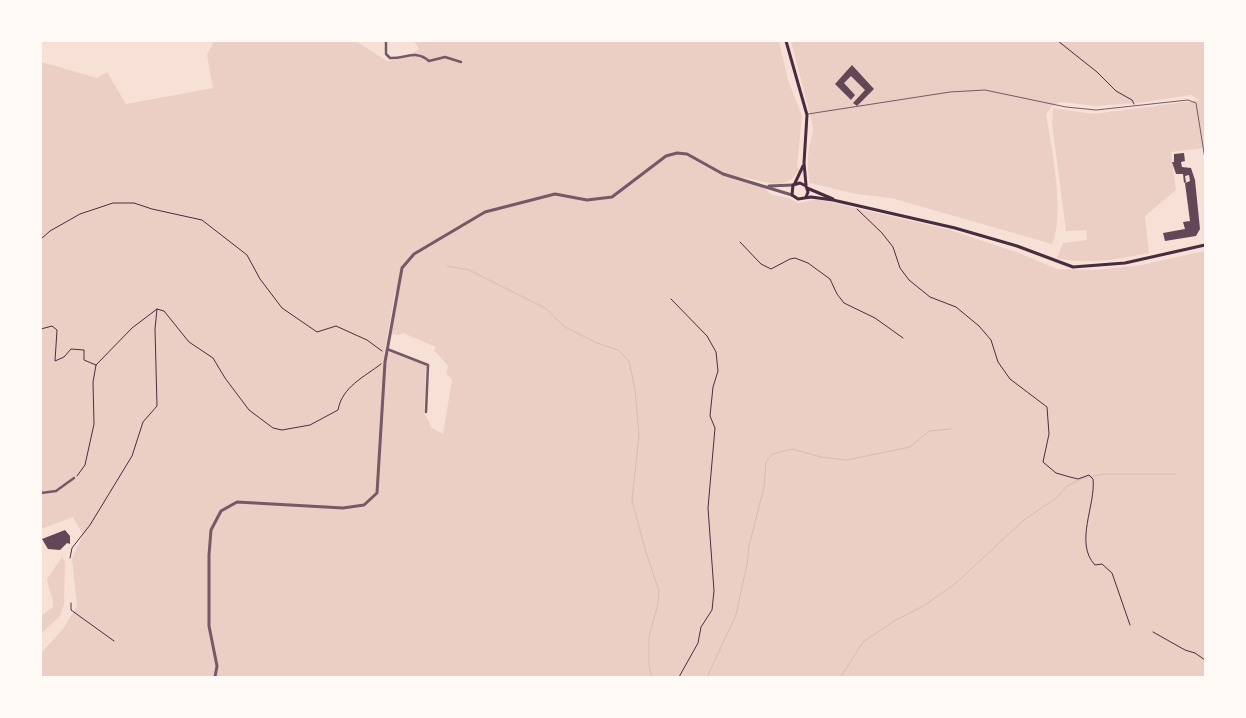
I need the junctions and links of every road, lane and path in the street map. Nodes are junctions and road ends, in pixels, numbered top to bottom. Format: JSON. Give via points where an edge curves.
{"nodes":[{"id":1,"x":386,"y":41,"type":"edge"},
{"id":2,"x":786,"y":41,"type":"edge"},
{"id":3,"x":1058,"y":41,"type":"edge"},
{"id":4,"x":461,"y":62,"type":"dead end"},
{"id":5,"x":1135,"y":106,"type":"junction"},
{"id":6,"x":807,"y":115,"type":"junction"},
{"id":7,"x":1205,"y":159,"type":"edge"},
{"id":8,"x":804,"y":163,"type":"junction"},
{"id":9,"x":794,"y":184,"type":"junction"},
{"id":10,"x":765,"y":185,"type":"junction"},
{"id":11,"x":807,"y":187,"type":"junction"},
{"id":12,"x":792,"y":194,"type":"junction"},
{"id":13,"x":806,"y":197,"type":"junction"},
{"id":14,"x":833,"y":200,"type":"junction"},
{"id":15,"x":852,"y":205,"type":"junction"},
{"id":16,"x":41,"y":239,"type":"edge"},
{"id":17,"x":740,"y":242,"type":"dead end"},
{"id":18,"x":1205,"y":245,"type":"edge"},
{"id":19,"x":671,"y":299,"type":"dead end"},
{"id":20,"x":157,"y":309,"type":"junction"},
{"id":21,"x":41,"y":329,"type":"edge"},
{"id":22,"x":903,"y":338,"type":"dead end"},
{"id":23,"x":386,"y":351,"type":"junction"},
{"id":24,"x":385,"y":362,"type":"junction"},
{"id":25,"x":96,"y":365,"type":"junction"},
{"id":26,"x":426,"y":412,"type":"dead end"},
{"id":27,"x":74,"y":478,"type":"joint"},
{"id":28,"x":41,"y":492,"type":"edge"},
{"id":29,"x":70,"y":558,"type":"dead end"},
{"id":30,"x":71,"y":602,"type":"dead end"},
{"id":31,"x":1130,"y":624,"type":"dead end"},
{"id":32,"x":1153,"y":632,"type":"dead end"},
{"id":33,"x":114,"y":641,"type":"dead end"},
{"id":34,"x":1205,"y":660,"type":"edge"},
{"id":35,"x":215,"y":677,"type":"edge"},
{"id":36,"x":679,"y":677,"type":"edge"}],
"edges":[{"from":1,"to":4,"type":"street","via":[[386,54],[390,58],[415,54],[429,61],[445,57]]},
{"from":2,"to":6,"type":"main road"},
{"from":3,"to":5,"type":"path","via":[[1116,91],[1132,100]]},
{"from":5,"to":6,"type":"lane","via":[[1096,110],[1076,108],[986,90],[950,92]]},
{"from":5,"to":7,"type":"lane","via":[[1188,100],[1196,103]]},
{"from":6,"to":8,"type":"main road"},
{"from":8,"to":9,"type":"main road"},
{"from":8,"to":11,"type":"main road"},
{"from":9,"to":10,"type":"street"},
{"from":9,"to":11,"type":"main road","via":[[800,182]]},
{"from":9,"to":12,"type":"main road"},
{"from":10,"to":12,"type":"street"},
{"from":10,"to":23,"type":"street","via":[[723,174],[687,154],[677,153],[666,156],[612,197],[587,200],[555,194],[485,212],[406,262],[402,268]]},
{"from":11,"to":13,"type":"main road"},
{"from":11,"to":14,"type":"main road"},
{"from":12,"to":13,"type":"main road","via":[[798,199]]},
{"from":13,"to":14,"type":"main road"},
{"from":14,"to":15,"type":"main road"},
{"from":15,"to":18,"type":"main road","via":[[1017,246],[1073,267],[1125,263]]},
{"from":15,"to":31,"type":"path","via":[[893,247],[900,268],[909,280],[930,297],[956,307],[979,326],[1010,379],[1046,407],[1048,434],[1043,462],[1056,473],[1078,479],[1089,475],[1093,479],[1086,542],[1090,560],[1095,565],[1102,564],[1112,573]]},
{"from":16,"to":23,"type":"path","via":[[80,214],[113,203],[134,203],[196,218],[211,225],[247,255],[282,308],[317,332],[336,326]]},
{"from":17,"to":22,"type":"path","via":[[761,264],[771,269],[796,258],[808,263],[830,279],[844,303],[875,318]]},
{"from":19,"to":36,"type":"path","via":[[707,336],[716,352],[718,371],[710,416],[714,428],[708,508],[714,591],[712,610],[700,627],[698,643]]},
{"from":20,"to":24,"type":"path","via":[[164,311],[189,342],[214,358],[249,410],[273,428],[282,430],[310,425],[338,410],[346,390]]},
{"from":20,"to":25,"type":"path","via":[[132,328]]},
{"from":20,"to":29,"type":"path","via":[[154,328],[157,406],[143,422],[132,456],[90,525],[72,548]]},
{"from":21,"to":25,"type":"path","via":[[52,326],[57,330],[55,361],[71,349],[84,350],[84,360]]},
{"from":23,"to":24,"type":"street"},
{"from":23,"to":26,"type":"street","via":[[406,355],[428,365]]},
{"from":24,"to":35,"type":"street","via":[[377,493],[364,505],[343,508],[237,502],[221,511],[212,530],[209,555],[209,626],[217,666]]},
{"from":25,"to":27,"type":"path","via":[[94,424],[85,465]]},
{"from":27,"to":28,"type":"street","via":[[56,491]]},
{"from":30,"to":33,"type":"path","via":[[70,610]]},
{"from":32,"to":34,"type":"path"}]}
